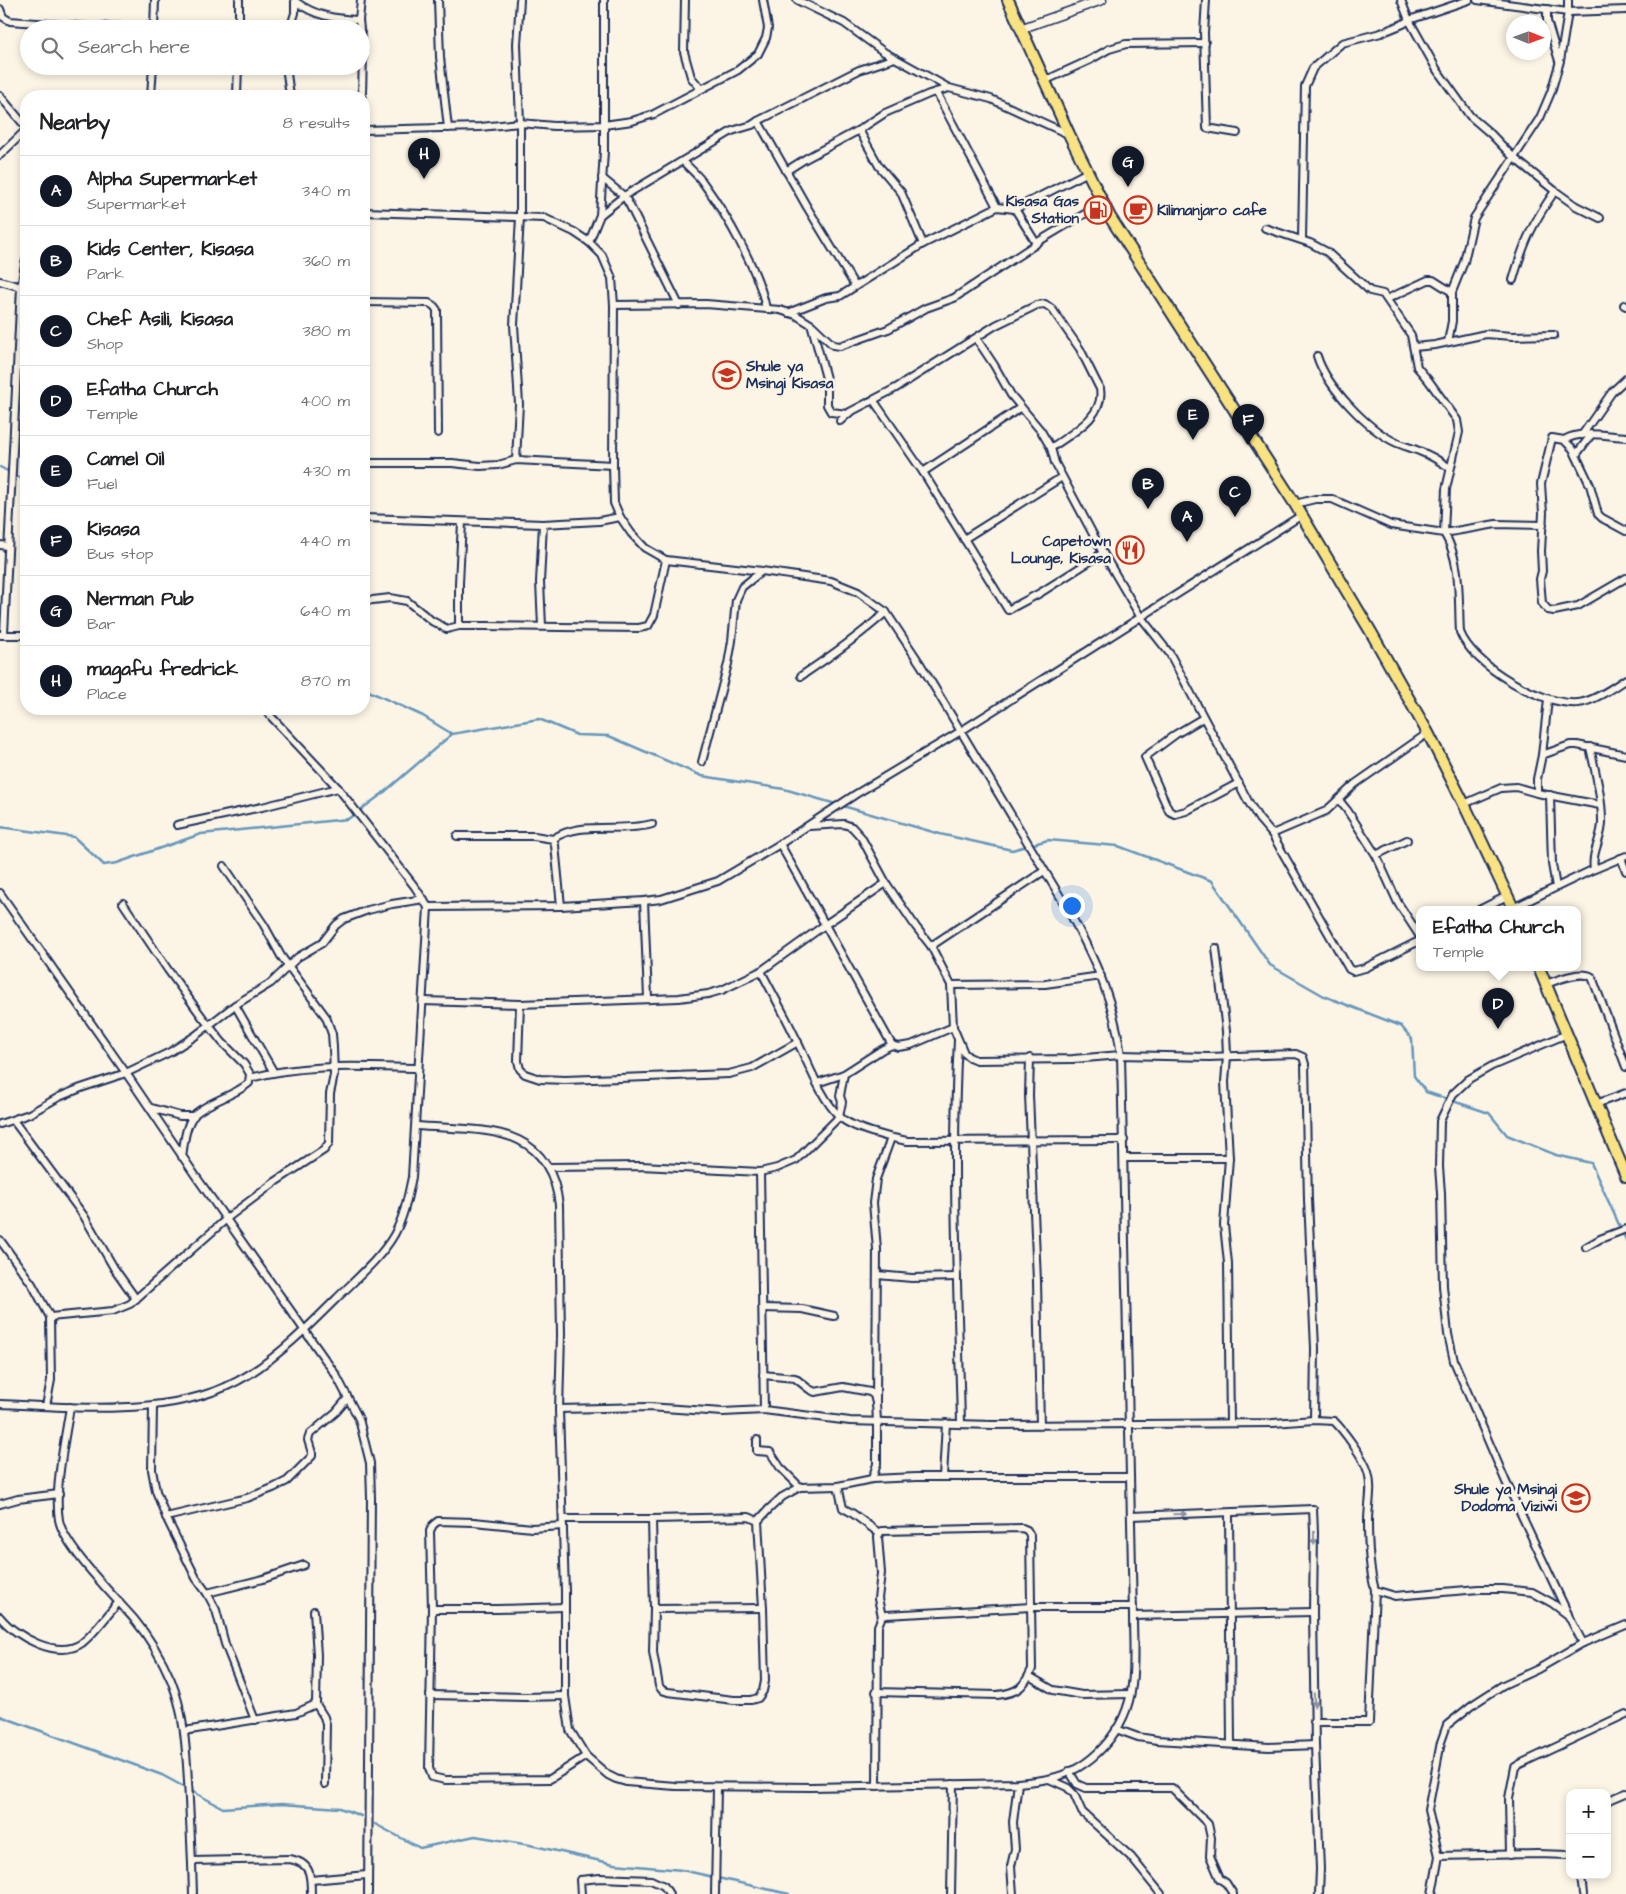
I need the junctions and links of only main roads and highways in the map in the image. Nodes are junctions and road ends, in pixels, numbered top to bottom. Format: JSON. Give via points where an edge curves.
{"nodes":[{"id":1,"x":1008,"y":0,"type":"edge"},
{"id":2,"x":1512,"y":906,"type":"edge"},
{"id":3,"x":1540,"y":971,"type":"edge"},
{"id":4,"x":1626,"y":1176,"type":"edge"}],
"edges":[{"from":1,"to":2,"type":"highway","via":[[1115,226],[1302,515],[1371,632],[1428,733]]},
{"from":3,"to":4,"type":"highway"}]}
